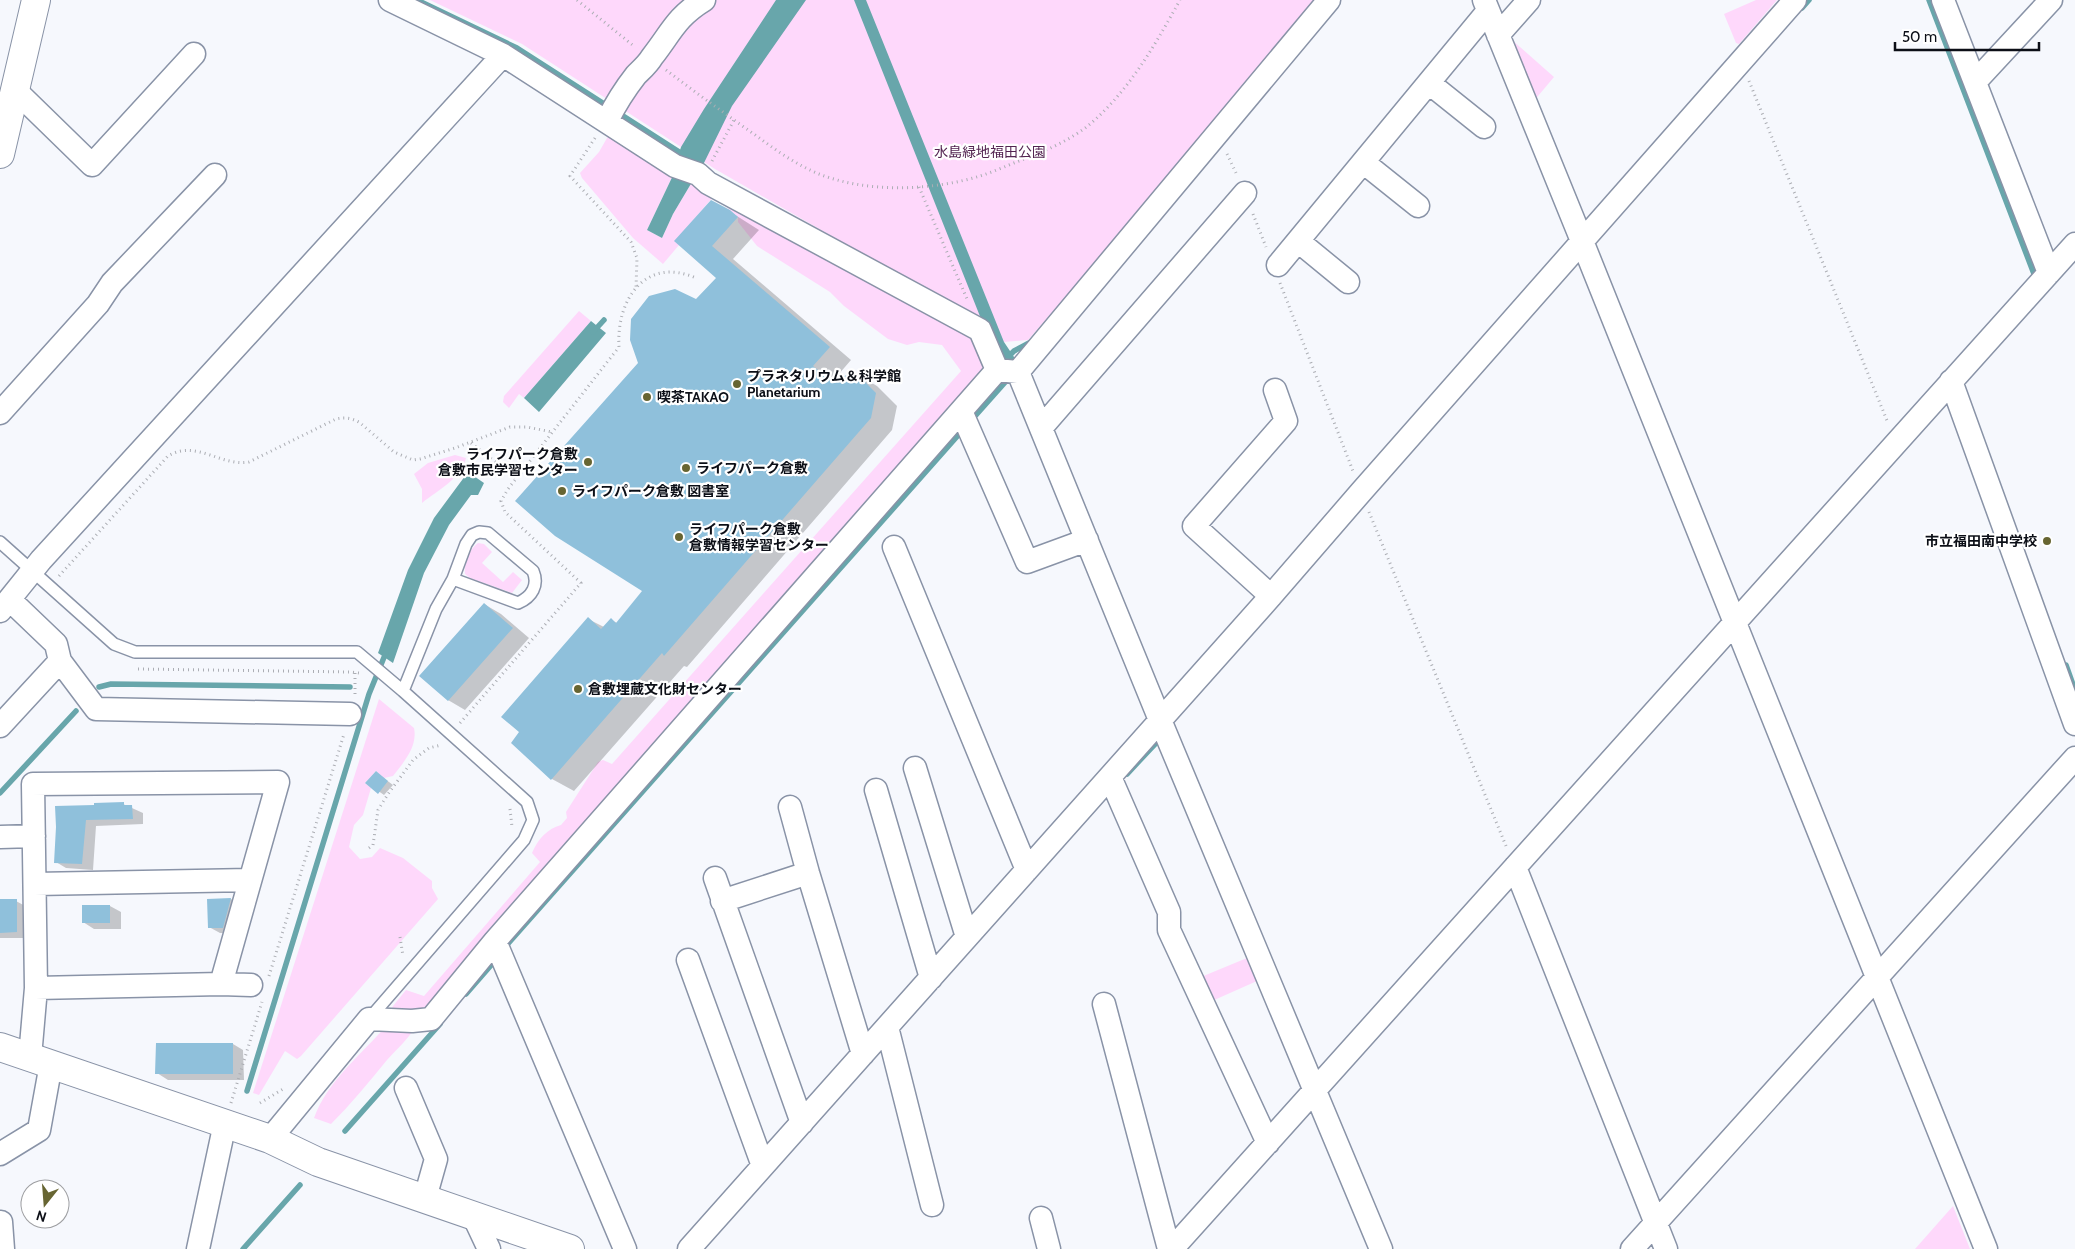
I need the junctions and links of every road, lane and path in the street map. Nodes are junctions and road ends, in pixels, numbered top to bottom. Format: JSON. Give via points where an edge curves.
{"nodes":[{"id":1,"x":390,"y":0,"type":"edge"},
{"id":2,"x":704,"y":0,"type":"edge"},
{"id":3,"x":1180,"y":0,"type":"edge"},
{"id":4,"x":1330,"y":0,"type":"edge"},
{"id":5,"x":1529,"y":0,"type":"edge"},
{"id":6,"x":1795,"y":0,"type":"edge"},
{"id":7,"x":1943,"y":0,"type":"edge"},
{"id":8,"x":2051,"y":0,"type":"edge"},
{"id":9,"x":38,"y":1,"type":"edge"},
{"id":10,"x":1486,"y":5,"type":"edge"},
{"id":11,"x":1498,"y":35,"type":"junction"},
{"id":12,"x":194,"y":54,"type":"dead end"},
{"id":13,"x":503,"y":55,"type":"junction"},
{"id":14,"x":1737,"y":66,"type":"junction"},
{"id":15,"x":1975,"y":82,"type":"junction"},
{"id":16,"x":1429,"y":83,"type":"junction"},
{"id":17,"x":15,"y":90,"type":"junction"},
{"id":18,"x":707,"y":101,"type":"dead end"},
{"id":19,"x":611,"y":113,"type":"junction"},
{"id":20,"x":734,"y":120,"type":"junction"},
{"id":21,"x":1484,"y":128,"type":"dead end"},
{"id":22,"x":1218,"y":133,"type":"junction"},
{"id":23,"x":0,"y":154,"type":"edge"},
{"id":24,"x":1363,"y":162,"type":"junction"},
{"id":25,"x":214,"y":175,"type":"dead end"},
{"id":26,"x":702,"y":177,"type":"junction"},
{"id":27,"x":919,"y":187,"type":"junction"},
{"id":28,"x":1245,"y":193,"type":"junction"},
{"id":29,"x":1418,"y":206,"type":"dead end"},
{"id":30,"x":1298,"y":241,"type":"junction"},
{"id":31,"x":1582,"y":241,"type":"junction"},
{"id":32,"x":2075,"y":244,"type":"edge"},
{"id":33,"x":1275,"y":265,"type":"junction"},
{"id":34,"x":2049,"y":273,"type":"junction"},
{"id":35,"x":696,"y":278,"type":"dead end"},
{"id":36,"x":1348,"y":282,"type":"dead end"},
{"id":37,"x":636,"y":289,"type":"junction"},
{"id":38,"x":980,"y":330,"type":"junction"},
{"id":39,"x":1008,"y":371,"type":"junction"},
{"id":40,"x":1950,"y":381,"type":"junction"},
{"id":41,"x":1275,"y":390,"type":"dead end"},
{"id":42,"x":961,"y":411,"type":"junction"},
{"id":43,"x":0,"y":413,"type":"edge"},
{"id":44,"x":1041,"y":428,"type":"junction"},
{"id":45,"x":552,"y":432,"type":"junction"},
{"id":46,"x":1896,"y":442,"type":"junction"},
{"id":47,"x":470,"y":443,"type":"junction"},
{"id":48,"x":516,"y":478,"type":"junction"},
{"id":49,"x":1361,"y":492,"type":"junction"},
{"id":50,"x":1087,"y":540,"type":"junction"},
{"id":51,"x":0,"y":542,"type":"edge"},
{"id":52,"x":894,"y":547,"type":"dead end"},
{"id":53,"x":32,"y":571,"type":"junction"},
{"id":54,"x":59,"y":576,"type":"dead end"},
{"id":55,"x":453,"y":579,"type":"junction"},
{"id":56,"x":1271,"y":596,"type":"junction"},
{"id":57,"x":5,"y":605,"type":"edge"},
{"id":58,"x":1734,"y":622,"type":"junction"},
{"id":59,"x":60,"y":661,"type":"junction"},
{"id":60,"x":130,"y":668,"type":"dead end"},
{"id":61,"x":355,"y":672,"type":"junction"},
{"id":62,"x":363,"y":676,"type":"dead end"},
{"id":63,"x":403,"y":690,"type":"junction"},
{"id":64,"x":350,"y":714,"type":"junction"},
{"id":65,"x":1160,"y":720,"type":"junction"},
{"id":66,"x":2075,"y":724,"type":"edge"},
{"id":67,"x":0,"y":726,"type":"edge"},
{"id":68,"x":451,"y":733,"type":"junction"},
{"id":69,"x":434,"y":738,"type":"dead end"},
{"id":70,"x":441,"y":745,"type":"junction"},
{"id":71,"x":448,"y":751,"type":"dead end"},
{"id":72,"x":2075,"y":758,"type":"edge"},
{"id":73,"x":915,"y":768,"type":"dead end"},
{"id":74,"x":1110,"y":777,"type":"junction"},
{"id":75,"x":876,"y":790,"type":"dead end"},
{"id":76,"x":508,"y":806,"type":"dead end"},
{"id":77,"x":790,"y":807,"type":"dead end"},
{"id":78,"x":512,"y":830,"type":"dead end"},
{"id":79,"x":34,"y":836,"type":"junction"},
{"id":80,"x":0,"y":837,"type":"edge"},
{"id":81,"x":369,"y":848,"type":"dead end"},
{"id":82,"x":1515,"y":867,"type":"junction"},
{"id":83,"x":1027,"y":870,"type":"junction"},
{"id":84,"x":808,"y":873,"type":"junction"},
{"id":85,"x":715,"y":878,"type":"dead end"},
{"id":86,"x":250,"y":880,"type":"junction"},
{"id":87,"x":35,"y":884,"type":"junction"},
{"id":88,"x":722,"y":901,"type":"junction"},
{"id":89,"x":967,"y":937,"type":"junction"},
{"id":90,"x":400,"y":938,"type":"dead end"},
{"id":91,"x":495,"y":941,"type":"junction"},
{"id":92,"x":409,"y":949,"type":"dead end"},
{"id":93,"x":403,"y":956,"type":"junction"},
{"id":94,"x":688,"y":960,"type":"dead end"},
{"id":95,"x":396,"y":964,"type":"dead end"},
{"id":96,"x":1878,"y":977,"type":"junction"},
{"id":97,"x":930,"y":978,"type":"junction"},
{"id":98,"x":221,"y":984,"type":"junction"},
{"id":99,"x":36,"y":988,"type":"junction"},
{"id":100,"x":261,"y":988,"type":"junction"},
{"id":101,"x":1104,"y":1004,"type":"dead end"},
{"id":102,"x":369,"y":1019,"type":"junction"},
{"id":103,"x":887,"y":1027,"type":"junction"},
{"id":104,"x":0,"y":1047,"type":"edge"},
{"id":105,"x":863,"y":1054,"type":"junction"},
{"id":106,"x":41,"y":1061,"type":"junction"},
{"id":107,"x":288,"y":1086,"type":"dead end"},
{"id":108,"x":406,"y":1088,"type":"dead end"},
{"id":109,"x":1316,"y":1090,"type":"junction"},
{"id":110,"x":260,"y":1103,"type":"dead end"},
{"id":111,"x":227,"y":1115,"type":"junction"},
{"id":112,"x":802,"y":1123,"type":"junction"},
{"id":113,"x":270,"y":1139,"type":"junction"},
{"id":114,"x":1268,"y":1142,"type":"junction"},
{"id":115,"x":0,"y":1154,"type":"edge"},
{"id":116,"x":763,"y":1166,"type":"junction"},
{"id":117,"x":425,"y":1198,"type":"junction"},
{"id":118,"x":932,"y":1205,"type":"dead end"},
{"id":119,"x":473,"y":1215,"type":"junction"},
{"id":120,"x":1041,"y":1218,"type":"dead end"},
{"id":121,"x":1,"y":1222,"type":"edge"},
{"id":122,"x":1655,"y":1223,"type":"junction"},
{"id":123,"x":3,"y":1249,"type":"edge"},
{"id":124,"x":198,"y":1249,"type":"edge"},
{"id":125,"x":489,"y":1249,"type":"edge"},
{"id":126,"x":570,"y":1249,"type":"edge"},
{"id":127,"x":625,"y":1249,"type":"edge"},
{"id":128,"x":689,"y":1249,"type":"edge"},
{"id":129,"x":1049,"y":1249,"type":"edge"},
{"id":130,"x":1170,"y":1249,"type":"edge"},
{"id":131,"x":1381,"y":1249,"type":"edge"},
{"id":132,"x":1632,"y":1249,"type":"edge"},
{"id":133,"x":1666,"y":1249,"type":"edge"},
{"id":134,"x":1986,"y":1249,"type":"edge"}],
"edges":[{"from":1,"to":13,"type":"street"},
{"from":2,"to":19,"type":"street","via":[[675,24]]},
{"from":3,"to":27,"type":"path","via":[[1144,62],[1117,98],[1088,125],[1062,142],[978,176]]},
{"from":4,"to":22,"type":"street"},
{"from":5,"to":11,"type":"street"},
{"from":6,"to":14,"type":"street"},
{"from":7,"to":15,"type":"street"},
{"from":8,"to":15,"type":"street"},
{"from":9,"to":17,"type":"street"},
{"from":10,"to":11,"type":"street"},
{"from":10,"to":16,"type":"street"},
{"from":11,"to":31,"type":"street"},
{"from":12,"to":17,"type":"street","via":[[92,165]]},
{"from":13,"to":19,"type":"street"},
{"from":13,"to":53,"type":"street"},
{"from":14,"to":31,"type":"street"},
{"from":14,"to":46,"type":"path","via":[[1748,77]]},
{"from":15,"to":34,"type":"street"},
{"from":16,"to":21,"type":"street"},
{"from":16,"to":24,"type":"street"},
{"from":17,"to":23,"type":"street"},
{"from":18,"to":20,"type":"path"},
{"from":19,"to":26,"type":"street","via":[[675,166]]},
{"from":19,"to":37,"type":"path","via":[[570,176],[631,242],[637,258]]},
{"from":20,"to":26,"type":"path"},
{"from":20,"to":27,"type":"path","via":[[796,163],[820,174],[885,188]]},
{"from":22,"to":28,"type":"path"},
{"from":22,"to":39,"type":"street"},
{"from":24,"to":29,"type":"street"},
{"from":24,"to":30,"type":"street"},
{"from":25,"to":43,"type":"street","via":[[112,283],[98,304]]},
{"from":26,"to":38,"type":"street"},
{"from":27,"to":38,"type":"path"},
{"from":28,"to":33,"type":"path"},
{"from":28,"to":44,"type":"street"},
{"from":30,"to":33,"type":"street"},
{"from":30,"to":36,"type":"street"},
{"from":31,"to":49,"type":"street"},
{"from":31,"to":58,"type":"street"},
{"from":32,"to":34,"type":"street"},
{"from":33,"to":49,"type":"path"},
{"from":34,"to":40,"type":"street"},
{"from":35,"to":37,"type":"path","via":[[683,272],[652,274]]},
{"from":37,"to":45,"type":"path","via":[[620,319],[619,347]]},
{"from":38,"to":39,"type":"street"},
{"from":39,"to":42,"type":"street"},
{"from":39,"to":44,"type":"street"},
{"from":40,"to":46,"type":"street"},
{"from":40,"to":66,"type":"street"},
{"from":41,"to":56,"type":"street","via":[[1286,420],[1194,526]]},
{"from":42,"to":50,"type":"street","via":[[1027,562]]},
{"from":42,"to":91,"type":"street"},
{"from":44,"to":50,"type":"street"},
{"from":45,"to":47,"type":"path","via":[[510,427]]},
{"from":45,"to":48,"type":"path"},
{"from":46,"to":58,"type":"street"},
{"from":47,"to":48,"type":"path"},
{"from":47,"to":54,"type":"path","via":[[412,460],[394,452],[353,418],[343,417],[249,462],[187,449],[175,451]]},
{"from":48,"to":68,"type":"path","via":[[501,501],[505,512],[581,583]]},
{"from":49,"to":56,"type":"street"},
{"from":49,"to":82,"type":"path"},
{"from":50,"to":65,"type":"street"},
{"from":51,"to":53,"type":"lane"},
{"from":52,"to":83,"type":"street"},
{"from":53,"to":57,"type":"street"},
{"from":53,"to":63,"type":"lane","via":[[114,644],[135,652],[357,652]]},
{"from":55,"to":55,"type":"lane","via":[[466,544],[472,535],[479,532],[488,533],[533,571],[536,586],[518,603]]},
{"from":55,"to":63,"type":"lane","via":[[436,609]]},
{"from":56,"to":65,"type":"street"},
{"from":57,"to":59,"type":"street","via":[[56,644]]},
{"from":58,"to":82,"type":"street"},
{"from":58,"to":96,"type":"street"},
{"from":59,"to":64,"type":"street","via":[[96,709]]},
{"from":59,"to":67,"type":"street"},
{"from":60,"to":61,"type":"path"},
{"from":61,"to":62,"type":"path"},
{"from":61,"to":64,"type":"path","via":[[355,698]]},
{"from":63,"to":68,"type":"lane"},
{"from":64,"to":100,"type":"path"},
{"from":65,"to":74,"type":"street"},
{"from":65,"to":109,"type":"street"},
{"from":68,"to":70,"type":"path"},
{"from":68,"to":102,"type":"lane","via":[[527,802],[533,820],[524,840]]},
{"from":69,"to":70,"type":"path"},
{"from":70,"to":71,"type":"path"},
{"from":70,"to":81,"type":"path","via":[[428,748],[413,760],[388,794],[378,810]]},
{"from":72,"to":96,"type":"street"},
{"from":73,"to":89,"type":"street"},
{"from":74,"to":83,"type":"street"},
{"from":74,"to":114,"type":"street","via":[[1169,912],[1169,930]]},
{"from":75,"to":97,"type":"street"},
{"from":76,"to":78,"type":"path","via":[[512,811]]},
{"from":77,"to":84,"type":"street"},
{"from":79,"to":80,"type":"street"},
{"from":79,"to":86,"type":"street","via":[[33,784],[278,782]]},
{"from":79,"to":87,"type":"street"},
{"from":82,"to":109,"type":"street"},
{"from":82,"to":122,"type":"street"},
{"from":83,"to":89,"type":"street"},
{"from":84,"to":88,"type":"street"},
{"from":84,"to":105,"type":"street"},
{"from":85,"to":88,"type":"street"},
{"from":86,"to":87,"type":"street"},
{"from":86,"to":98,"type":"street"},
{"from":87,"to":99,"type":"street"},
{"from":88,"to":112,"type":"street"},
{"from":89,"to":97,"type":"street"},
{"from":90,"to":93,"type":"path"},
{"from":91,"to":102,"type":"street","via":[[430,1019]]},
{"from":91,"to":127,"type":"street"},
{"from":92,"to":93,"type":"path"},
{"from":93,"to":95,"type":"path"},
{"from":94,"to":116,"type":"street"},
{"from":96,"to":122,"type":"street"},
{"from":96,"to":134,"type":"street"},
{"from":97,"to":103,"type":"street"},
{"from":98,"to":99,"type":"street"},
{"from":98,"to":100,"type":"street"},
{"from":99,"to":106,"type":"street"},
{"from":100,"to":111,"type":"path"},
{"from":101,"to":130,"type":"street"},
{"from":102,"to":113,"type":"street"},
{"from":103,"to":105,"type":"street"},
{"from":103,"to":118,"type":"street"},
{"from":104,"to":106,"type":"street"},
{"from":105,"to":112,"type":"street"},
{"from":106,"to":111,"type":"street"},
{"from":106,"to":115,"type":"street","via":[[39,1130]]},
{"from":107,"to":110,"type":"path"},
{"from":108,"to":117,"type":"street","via":[[436,1159]]},
{"from":109,"to":114,"type":"street"},
{"from":109,"to":131,"type":"street"},
{"from":111,"to":113,"type":"street"},
{"from":111,"to":124,"type":"street"},
{"from":112,"to":116,"type":"street"},
{"from":113,"to":117,"type":"street","via":[[318,1162]]},
{"from":114,"to":130,"type":"street"},
{"from":116,"to":128,"type":"street"},
{"from":117,"to":119,"type":"street"},
{"from":119,"to":125,"type":"street"},
{"from":119,"to":126,"type":"street"},
{"from":120,"to":129,"type":"street"},
{"from":121,"to":123,"type":"street"},
{"from":122,"to":132,"type":"street"},
{"from":122,"to":133,"type":"street"}]}
